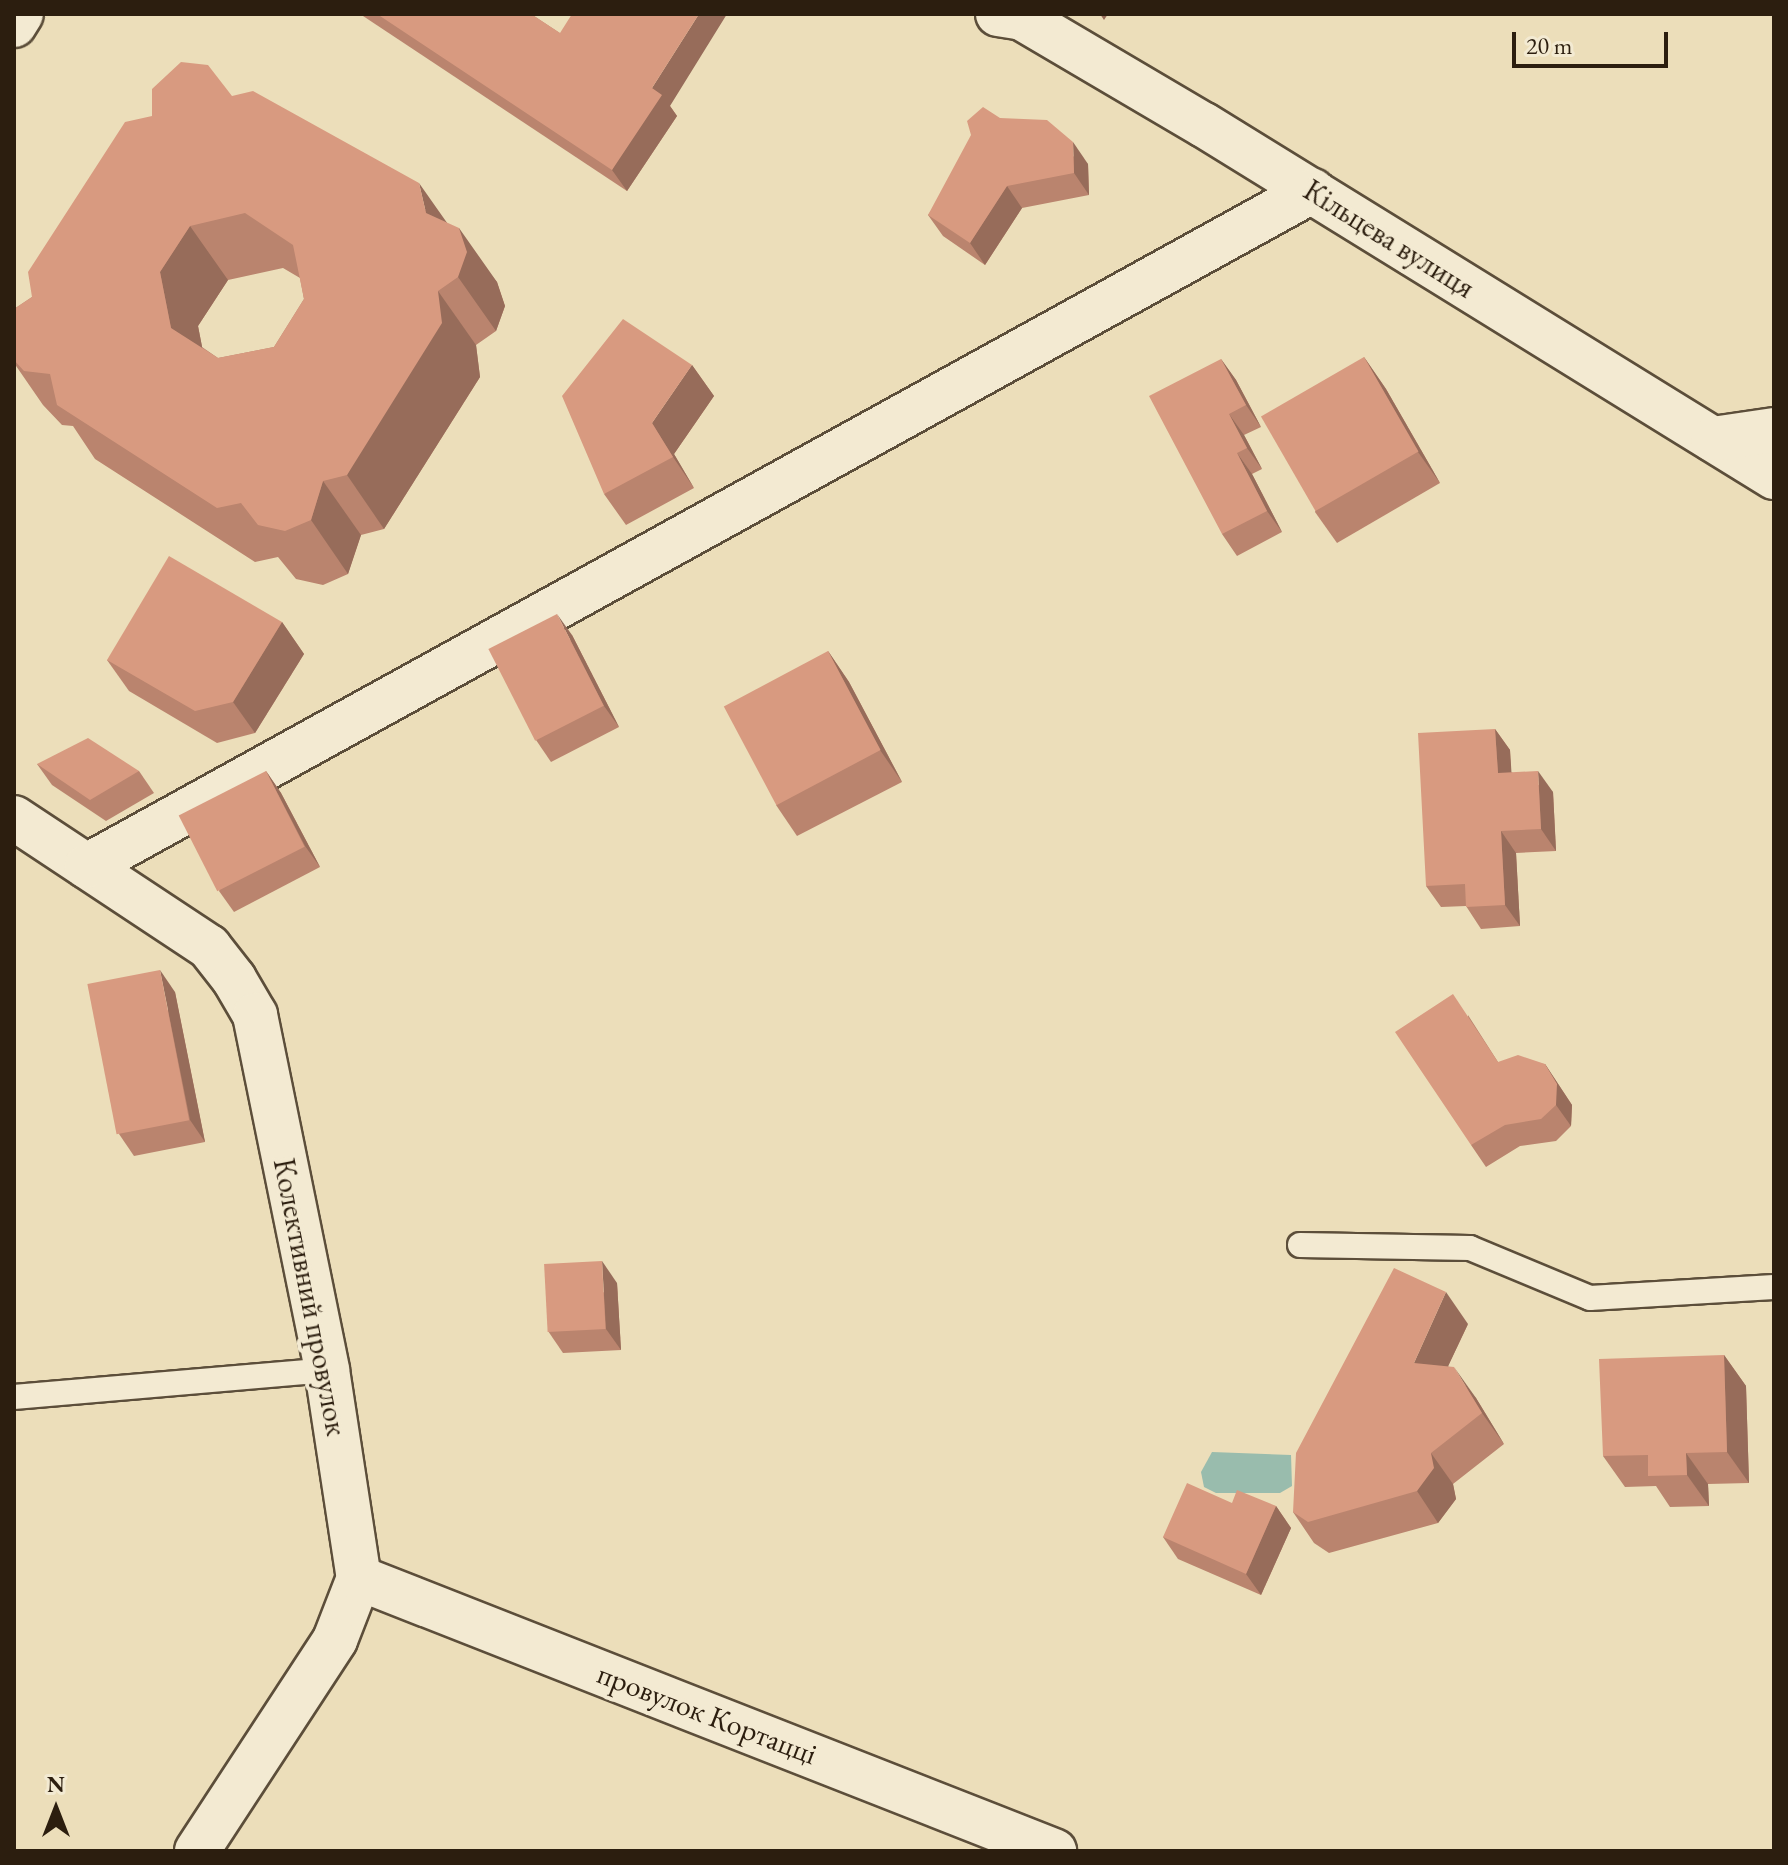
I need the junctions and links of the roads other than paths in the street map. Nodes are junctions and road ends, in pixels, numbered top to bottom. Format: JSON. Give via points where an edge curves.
{"nodes":[{"id":1,"x":21,"y":14,"type":"edge"},
{"id":2,"x":998,"y":14,"type":"edge"},
{"id":3,"x":14,"y":25,"type":"edge"},
{"id":4,"x":1312,"y":191,"type":"junction"},
{"id":5,"x":1774,"y":430,"type":"edge"},
{"id":6,"x":1713,"y":439,"type":"junction"},
{"id":7,"x":1774,"y":477,"type":"edge"},
{"id":8,"x":14,"y":818,"type":"edge"},
{"id":9,"x":87,"y":866,"type":"junction"},
{"id":10,"x":1300,"y":1245,"type":"dead end"},
{"id":11,"x":1774,"y":1287,"type":"edge"},
{"id":12,"x":327,"y":1370,"type":"junction"},
{"id":13,"x":14,"y":1397,"type":"edge"},
{"id":14,"x":359,"y":1578,"type":"junction"},
{"id":15,"x":197,"y":1851,"type":"edge"},
{"id":16,"x":1054,"y":1851,"type":"edge"}],
"edges":[{"from":1,"to":3,"type":"street"},
{"from":2,"to":4,"type":"street","name":"Кільцева вулиця","via":[[1022,18]]},
{"from":4,"to":6,"type":"street","name":"Кільцева вулиця"},
{"from":4,"to":9,"type":"street"},
{"from":5,"to":6,"type":"street"},
{"from":6,"to":7,"type":"street","name":"Кільцева вулиця"},
{"from":8,"to":9,"type":"street","name":"Колективний провулок"},
{"from":9,"to":12,"type":"street","name":"Колективний провулок","via":[[209,947],[255,1015]]},
{"from":10,"to":11,"type":"lane","via":[[1470,1248],[1590,1298]]},
{"from":12,"to":13,"type":"lane"},
{"from":12,"to":14,"type":"street","name":"Колективний провулок"},
{"from":14,"to":15,"type":"street","name":"Колективний провулок","via":[[335,1640]]},
{"from":14,"to":16,"type":"street","name":"провулок Кортацці"}]}
